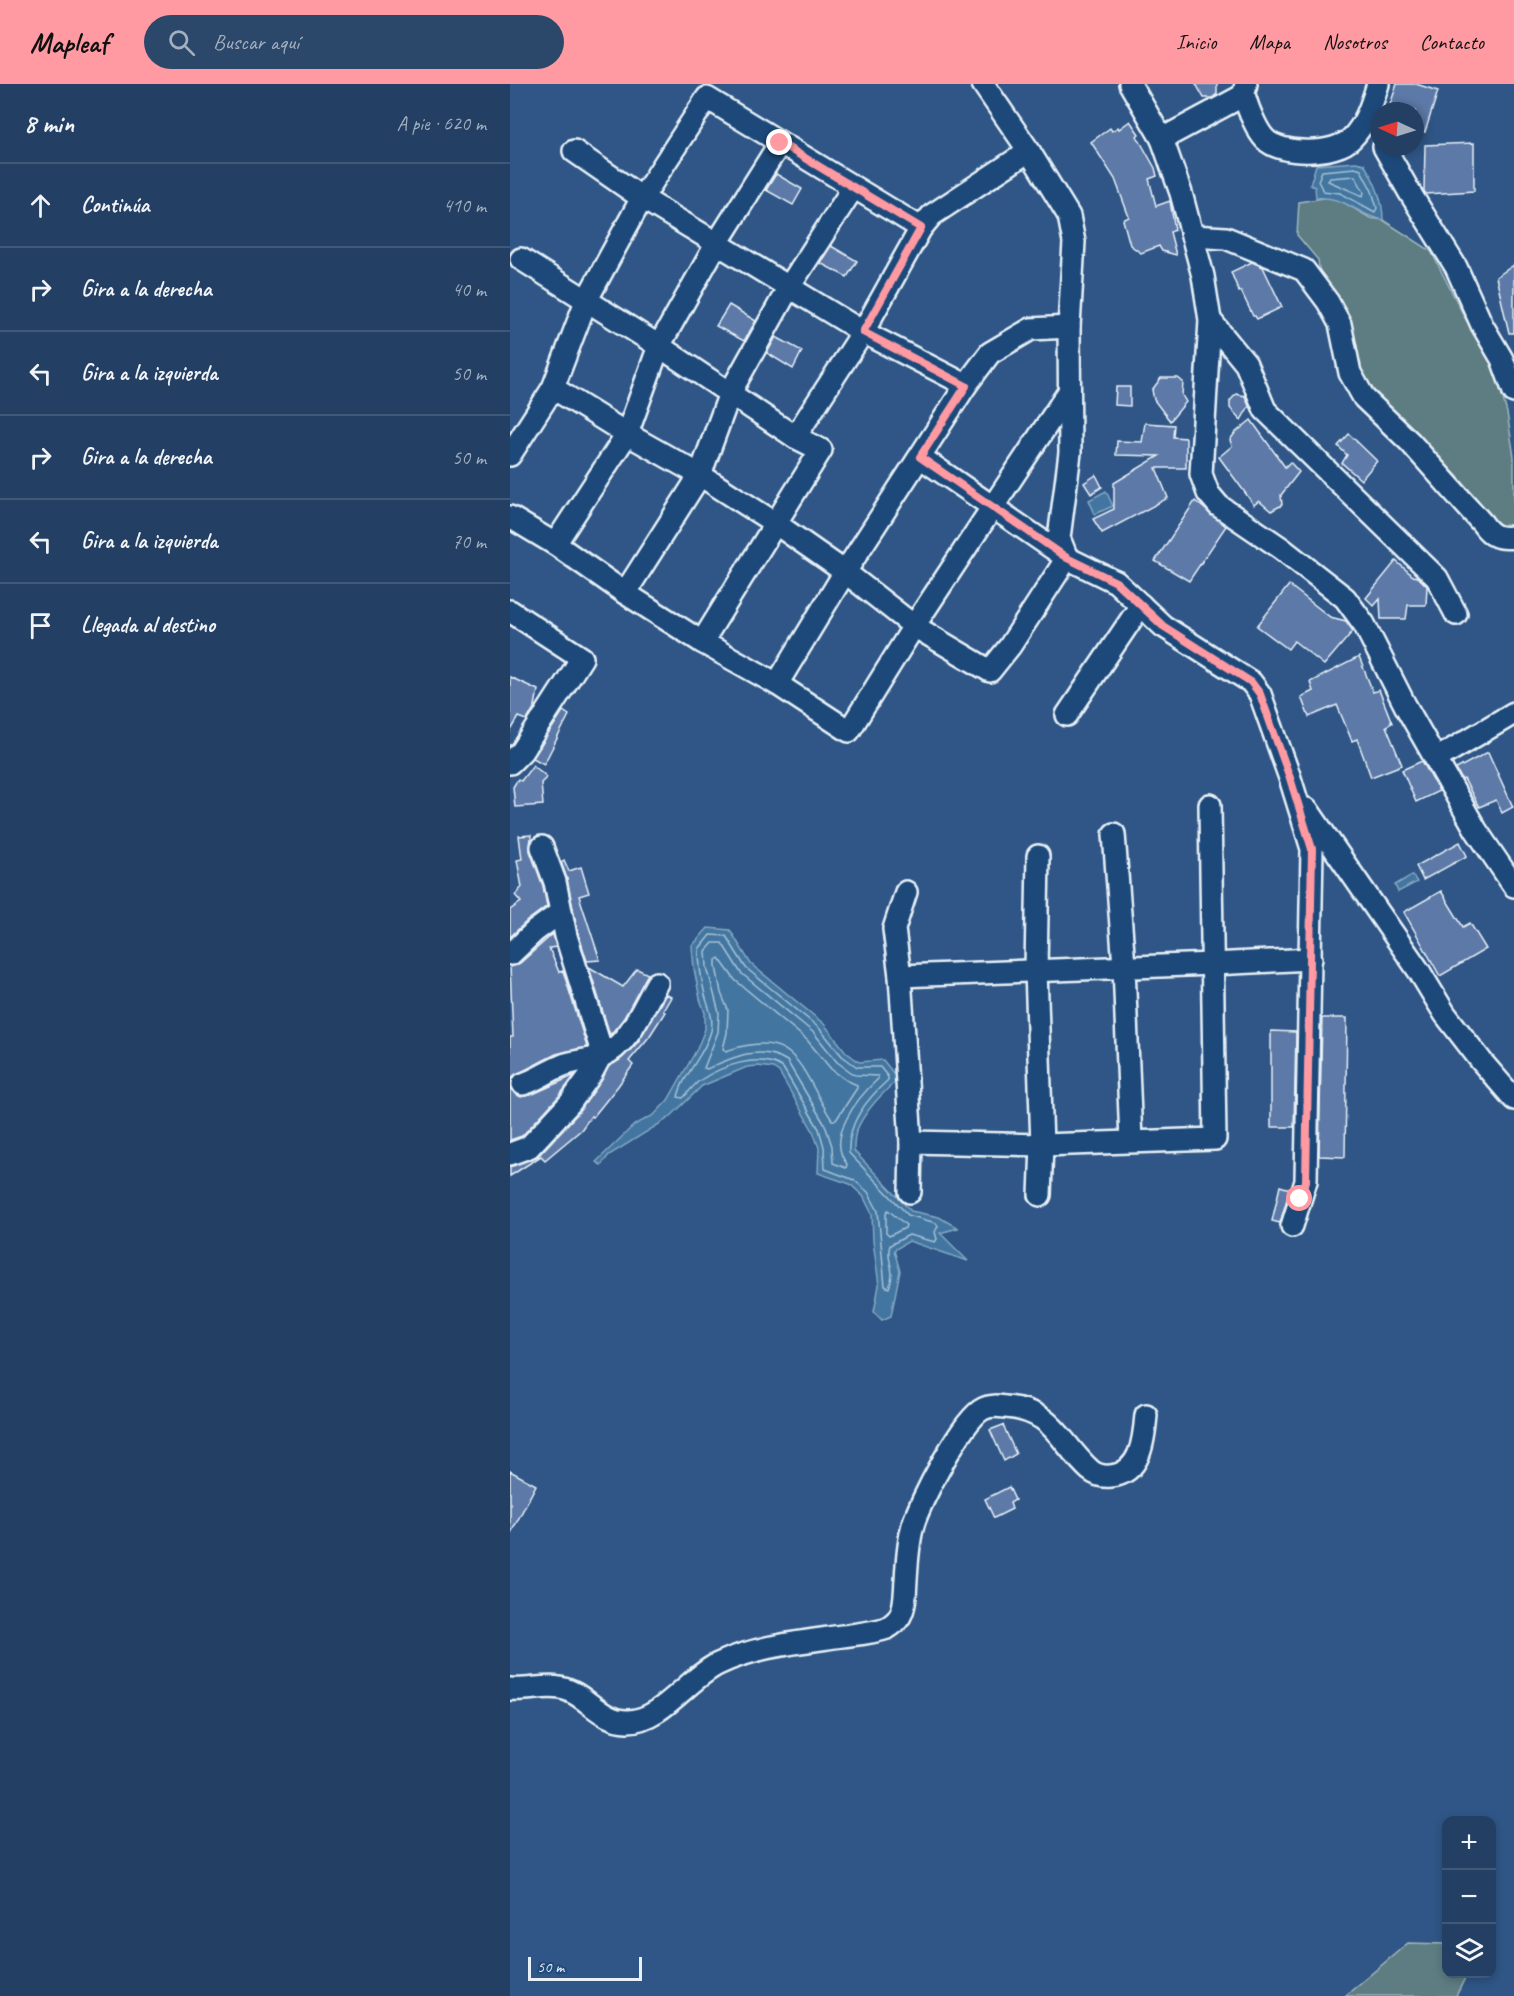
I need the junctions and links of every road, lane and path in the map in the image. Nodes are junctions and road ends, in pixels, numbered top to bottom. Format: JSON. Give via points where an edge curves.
{"nodes":[{"id":1,"x":983,"y":84,"type":"edge"},
{"id":2,"x":1130,"y":84,"type":"edge"},
{"id":3,"x":1378,"y":84,"type":"edge"},
{"id":4,"x":1245,"y":90,"type":"edge"},
{"id":5,"x":1367,"y":115,"type":"junction"},
{"id":6,"x":1370,"y":120,"type":"edge"},
{"id":7,"x":1162,"y":139,"type":"junction"},
{"id":8,"x":780,"y":143,"type":"junction"},
{"id":9,"x":574,"y":151,"type":"dead end"},
{"id":10,"x":1029,"y":151,"type":"junction"},
{"id":11,"x":1389,"y":156,"type":"edge"},
{"id":12,"x":853,"y":188,"type":"junction"},
{"id":13,"x":642,"y":198,"type":"junction"},
{"id":14,"x":921,"y":228,"type":"junction"},
{"id":15,"x":1192,"y":236,"type":"junction"},
{"id":16,"x":717,"y":243,"type":"junction"},
{"id":17,"x":521,"y":259,"type":"dead end"},
{"id":18,"x":789,"y":287,"type":"junction"},
{"id":19,"x":586,"y":301,"type":"junction"},
{"id":20,"x":1210,"y":320,"type":"junction"},
{"id":21,"x":1069,"y":327,"type":"junction"},
{"id":22,"x":863,"y":332,"type":"junction"},
{"id":23,"x":659,"y":346,"type":"junction"},
{"id":24,"x":1246,"y":364,"type":"junction"},
{"id":25,"x":1209,"y":368,"type":"junction"},
{"id":26,"x":966,"y":386,"type":"junction"},
{"id":27,"x":553,"y":388,"type":"junction"},
{"id":28,"x":1514,"y":389,"type":"edge"},
{"id":29,"x":730,"y":393,"type":"junction"},
{"id":30,"x":1068,"y":393,"type":"junction"},
{"id":31,"x":627,"y":434,"type":"junction"},
{"id":32,"x":795,"y":436,"type":"junction"},
{"id":33,"x":510,"y":455,"type":"edge"},
{"id":34,"x":920,"y":457,"type":"junction"},
{"id":35,"x":700,"y":475,"type":"junction"},
{"id":36,"x":993,"y":508,"type":"junction"},
{"id":37,"x":510,"y":517,"type":"edge"},
{"id":38,"x":775,"y":523,"type":"junction"},
{"id":39,"x":1514,"y":537,"type":"edge"},
{"id":40,"x":555,"y":544,"type":"junction"},
{"id":41,"x":1067,"y":558,"type":"junction"},
{"id":42,"x":845,"y":572,"type":"junction"},
{"id":43,"x":625,"y":593,"type":"junction"},
{"id":44,"x":1141,"y":605,"type":"junction"},
{"id":45,"x":511,"y":614,"type":"edge"},
{"id":46,"x":1456,"y":614,"type":"dead end"},
{"id":47,"x":914,"y":626,"type":"junction"},
{"id":48,"x":702,"y":642,"type":"junction"},
{"id":49,"x":777,"y":684,"type":"junction"},
{"id":50,"x":1514,"y":713,"type":"edge"},
{"id":51,"x":1067,"y":715,"type":"dead end"},
{"id":52,"x":1436,"y":759,"type":"junction"},
{"id":53,"x":510,"y":763,"type":"edge"},
{"id":54,"x":1294,"y":791,"type":"junction"},
{"id":55,"x":1210,"y":805,"type":"dead end"},
{"id":56,"x":1114,"y":834,"type":"dead end"},
{"id":57,"x":542,"y":847,"type":"dead end"},
{"id":58,"x":1038,"y":856,"type":"dead end"},
{"id":59,"x":1514,"y":886,"type":"edge"},
{"id":60,"x":906,"y":892,"type":"dead end"},
{"id":61,"x":561,"y":912,"type":"junction"},
{"id":62,"x":511,"y":954,"type":"edge"},
{"id":63,"x":1311,"y":959,"type":"junction"},
{"id":64,"x":1213,"y":964,"type":"junction"},
{"id":65,"x":1124,"y":966,"type":"junction"},
{"id":66,"x":1036,"y":970,"type":"junction"},
{"id":67,"x":900,"y":976,"type":"junction"},
{"id":68,"x":657,"y":983,"type":"dead end"},
{"id":69,"x":600,"y":1057,"type":"junction"},
{"id":70,"x":523,"y":1084,"type":"dead end"},
{"id":71,"x":1514,"y":1099,"type":"edge"},
{"id":72,"x":1131,"y":1141,"type":"junction"},
{"id":73,"x":911,"y":1142,"type":"junction"},
{"id":74,"x":1042,"y":1146,"type":"junction"},
{"id":75,"x":510,"y":1154,"type":"edge"},
{"id":76,"x":910,"y":1192,"type":"dead end"},
{"id":77,"x":1040,"y":1195,"type":"dead end"},
{"id":78,"x":1292,"y":1226,"type":"dead end"},
{"id":79,"x":1146,"y":1415,"type":"dead end"},
{"id":80,"x":510,"y":1689,"type":"edge"}],
"edges":[{"from":1,"to":10,"type":"street"},
{"from":2,"to":7,"type":"street"},
{"from":3,"to":5,"type":"street"},
{"from":4,"to":5,"type":"street","via":[[1254,122],[1265,140],[1281,147],[1303,151],[1340,147],[1352,139]]},
{"from":4,"to":7,"type":"street"},
{"from":5,"to":6,"type":"street"},
{"from":7,"to":15,"type":"street"},
{"from":8,"to":12,"type":"street"},
{"from":8,"to":13,"type":"street","via":[[707,98]]},
{"from":8,"to":16,"type":"street"},
{"from":9,"to":13,"type":"street"},
{"from":10,"to":14,"type":"street","via":[[932,216]]},
{"from":10,"to":21,"type":"street","via":[[1069,216],[1074,242]]},
{"from":11,"to":28,"type":"street","via":[[1456,267]]},
{"from":12,"to":14,"type":"street"},
{"from":12,"to":18,"type":"street"},
{"from":13,"to":16,"type":"street"},
{"from":13,"to":19,"type":"street"},
{"from":14,"to":22,"type":"street"},
{"from":15,"to":20,"type":"street"},
{"from":15,"to":39,"type":"street","via":[[1226,238],[1304,270],[1340,324],[1350,373],[1364,398],[1410,442],[1488,533],[1500,538]]},
{"from":16,"to":18,"type":"street"},
{"from":16,"to":23,"type":"street"},
{"from":17,"to":19,"type":"street"},
{"from":18,"to":22,"type":"street"},
{"from":18,"to":29,"type":"street"},
{"from":19,"to":23,"type":"street"},
{"from":19,"to":27,"type":"street"},
{"from":20,"to":24,"type":"street"},
{"from":20,"to":25,"type":"street"},
{"from":21,"to":26,"type":"street","via":[[1031,329],[990,353]]},
{"from":21,"to":30,"type":"street"},
{"from":22,"to":26,"type":"street"},
{"from":22,"to":32,"type":"street"},
{"from":23,"to":29,"type":"street"},
{"from":23,"to":31,"type":"street"},
{"from":24,"to":25,"type":"street","via":[[1232,362]]},
{"from":24,"to":46,"type":"street","via":[[1264,410],[1437,578]]},
{"from":25,"to":52,"type":"street","via":[[1201,474],[1208,493],[1219,506],[1345,598],[1364,624]]},
{"from":26,"to":34,"type":"street"},
{"from":27,"to":31,"type":"street"},
{"from":27,"to":33,"type":"street"},
{"from":29,"to":32,"type":"street"},
{"from":29,"to":35,"type":"street"},
{"from":30,"to":36,"type":"street"},
{"from":30,"to":41,"type":"street","via":[[1070,453],[1059,538]]},
{"from":31,"to":35,"type":"street"},
{"from":31,"to":40,"type":"street"},
{"from":32,"to":38,"type":"street","via":[[820,450]]},
{"from":34,"to":36,"type":"street"},
{"from":34,"to":42,"type":"street"},
{"from":35,"to":38,"type":"street"},
{"from":35,"to":43,"type":"street"},
{"from":36,"to":41,"type":"street"},
{"from":36,"to":47,"type":"street"},
{"from":37,"to":40,"type":"street"},
{"from":38,"to":42,"type":"street"},
{"from":38,"to":48,"type":"street"},
{"from":40,"to":43,"type":"street"},
{"from":41,"to":44,"type":"street","via":[[1116,582]]},
{"from":41,"to":47,"type":"street","via":[[990,671]]},
{"from":42,"to":47,"type":"street"},
{"from":42,"to":49,"type":"street"},
{"from":43,"to":48,"type":"street"},
{"from":44,"to":51,"type":"street"},
{"from":44,"to":54,"type":"street","via":[[1163,626],[1251,682],[1260,694]]},
{"from":45,"to":53,"type":"street","via":[[582,658],[522,751]]},
{"from":47,"to":49,"type":"street","via":[[849,731]]},
{"from":48,"to":49,"type":"street"},
{"from":50,"to":52,"type":"street"},
{"from":52,"to":59,"type":"street","via":[[1476,830]]},
{"from":54,"to":63,"type":"street","via":[[1312,849]]},
{"from":54,"to":71,"type":"street","via":[[1445,1014]]},
{"from":55,"to":64,"type":"street"},
{"from":56,"to":65,"type":"street"},
{"from":57,"to":61,"type":"street"},
{"from":58,"to":66,"type":"street"},
{"from":60,"to":67,"type":"street","via":[[894,929]]},
{"from":61,"to":62,"type":"street"},
{"from":61,"to":69,"type":"street"},
{"from":63,"to":64,"type":"street"},
{"from":63,"to":78,"type":"street","via":[[1306,1181]]},
{"from":64,"to":65,"type":"street"},
{"from":64,"to":72,"type":"street","via":[[1215,1139]]},
{"from":65,"to":66,"type":"street"},
{"from":65,"to":72,"type":"street"},
{"from":66,"to":67,"type":"street"},
{"from":66,"to":74,"type":"street"},
{"from":67,"to":73,"type":"street"},
{"from":68,"to":69,"type":"street","via":[[629,1032],[611,1052]]},
{"from":69,"to":70,"type":"street","via":[[560,1066]]},
{"from":69,"to":75,"type":"street","via":[[570,1103],[529,1147]]},
{"from":72,"to":74,"type":"street"},
{"from":73,"to":74,"type":"street"},
{"from":73,"to":76,"type":"street"},
{"from":74,"to":77,"type":"street"},
{"from":79,"to":80,"type":"street","via":[[1144,1438],[1132,1467],[1122,1474],[1101,1476],[1038,1415],[1016,1407],[994,1406],[973,1415],[948,1453],[913,1524],[904,1606],[887,1628],[738,1656],[696,1677],[658,1712],[627,1722],[612,1719],[570,1691]]}]}
